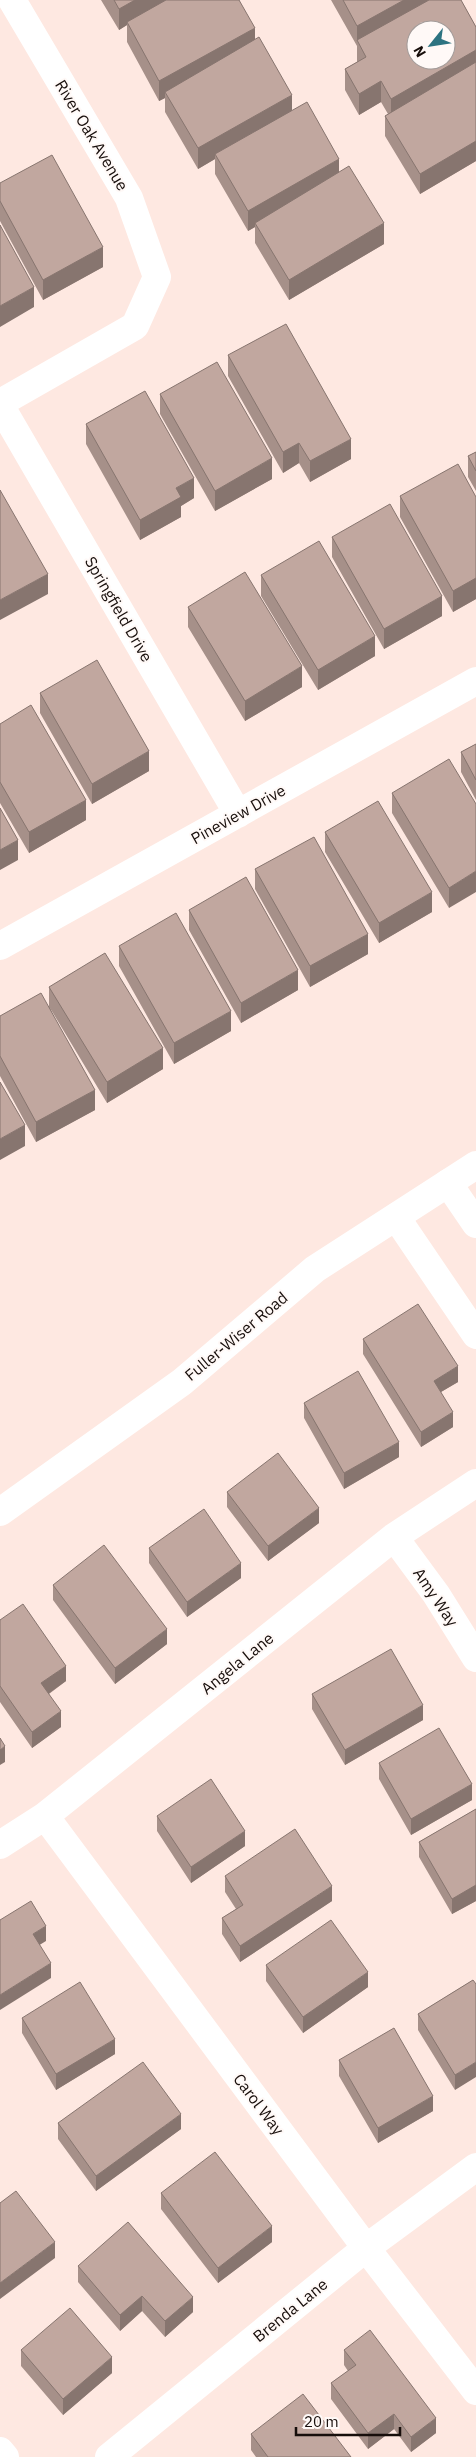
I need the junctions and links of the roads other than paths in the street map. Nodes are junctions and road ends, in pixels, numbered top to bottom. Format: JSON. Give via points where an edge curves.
{"nodes":[{"id":1,"x":12,"y":0,"type":"edge"},
{"id":2,"x":0,"y":404,"type":"edge"},
{"id":3,"x":476,"y":681,"type":"edge"},
{"id":4,"x":238,"y":814,"type":"junction"},
{"id":5,"x":0,"y":946,"type":"edge"},
{"id":6,"x":476,"y":1166,"type":"edge"},
{"id":7,"x":448,"y":1183,"type":"junction"},
{"id":8,"x":396,"y":1217,"type":"junction"},
{"id":9,"x":476,"y":1224,"type":"edge"},
{"id":10,"x":476,"y":1335,"type":"edge"},
{"id":11,"x":476,"y":1483,"type":"edge"},
{"id":12,"x":0,"y":1512,"type":"edge"},
{"id":13,"x":394,"y":1537,"type":"junction"},
{"id":14,"x":476,"y":1658,"type":"edge"},
{"id":15,"x":45,"y":1816,"type":"junction"},
{"id":16,"x":0,"y":1845,"type":"edge"},
{"id":17,"x":476,"y":2167,"type":"edge"},
{"id":18,"x":366,"y":2248,"type":"junction"},
{"id":19,"x":476,"y":2391,"type":"edge"},
{"id":20,"x":0,"y":2451,"type":"edge"},
{"id":21,"x":5,"y":2457,"type":"edge"},
{"id":22,"x":108,"y":2457,"type":"edge"}],
"edges":[{"from":1,"to":2,"type":"street","name":"River Oak Avenue","via":[[129,198],[157,277],[135,326]]},
{"from":2,"to":4,"type":"street","name":"Springfield Drive"},
{"from":3,"to":4,"type":"street","name":"Pineview Drive"},
{"from":4,"to":5,"type":"street","name":"Pineview Drive"},
{"from":6,"to":7,"type":"street","name":"Fuller-Wiser Road"},
{"from":7,"to":8,"type":"street","name":"Fuller-Wiser Road"},
{"from":7,"to":9,"type":"street"},
{"from":8,"to":10,"type":"street"},
{"from":8,"to":12,"type":"street","name":"Fuller-Wiser Road","via":[[315,1269],[182,1382]]},
{"from":11,"to":13,"type":"street","name":"Angela Lane"},
{"from":13,"to":14,"type":"street","name":"Amy Way","via":[[436,1594]]},
{"from":13,"to":15,"type":"street","name":"Angela Lane"},
{"from":15,"to":16,"type":"street","name":"Angela Lane"},
{"from":15,"to":18,"type":"street","name":"Carol Way"},
{"from":17,"to":18,"type":"street","name":"Brenda Lane"},
{"from":18,"to":19,"type":"street","name":"Carol Way"},
{"from":18,"to":22,"type":"street","name":"Brenda Lane"},
{"from":20,"to":21,"type":"street"}]}
